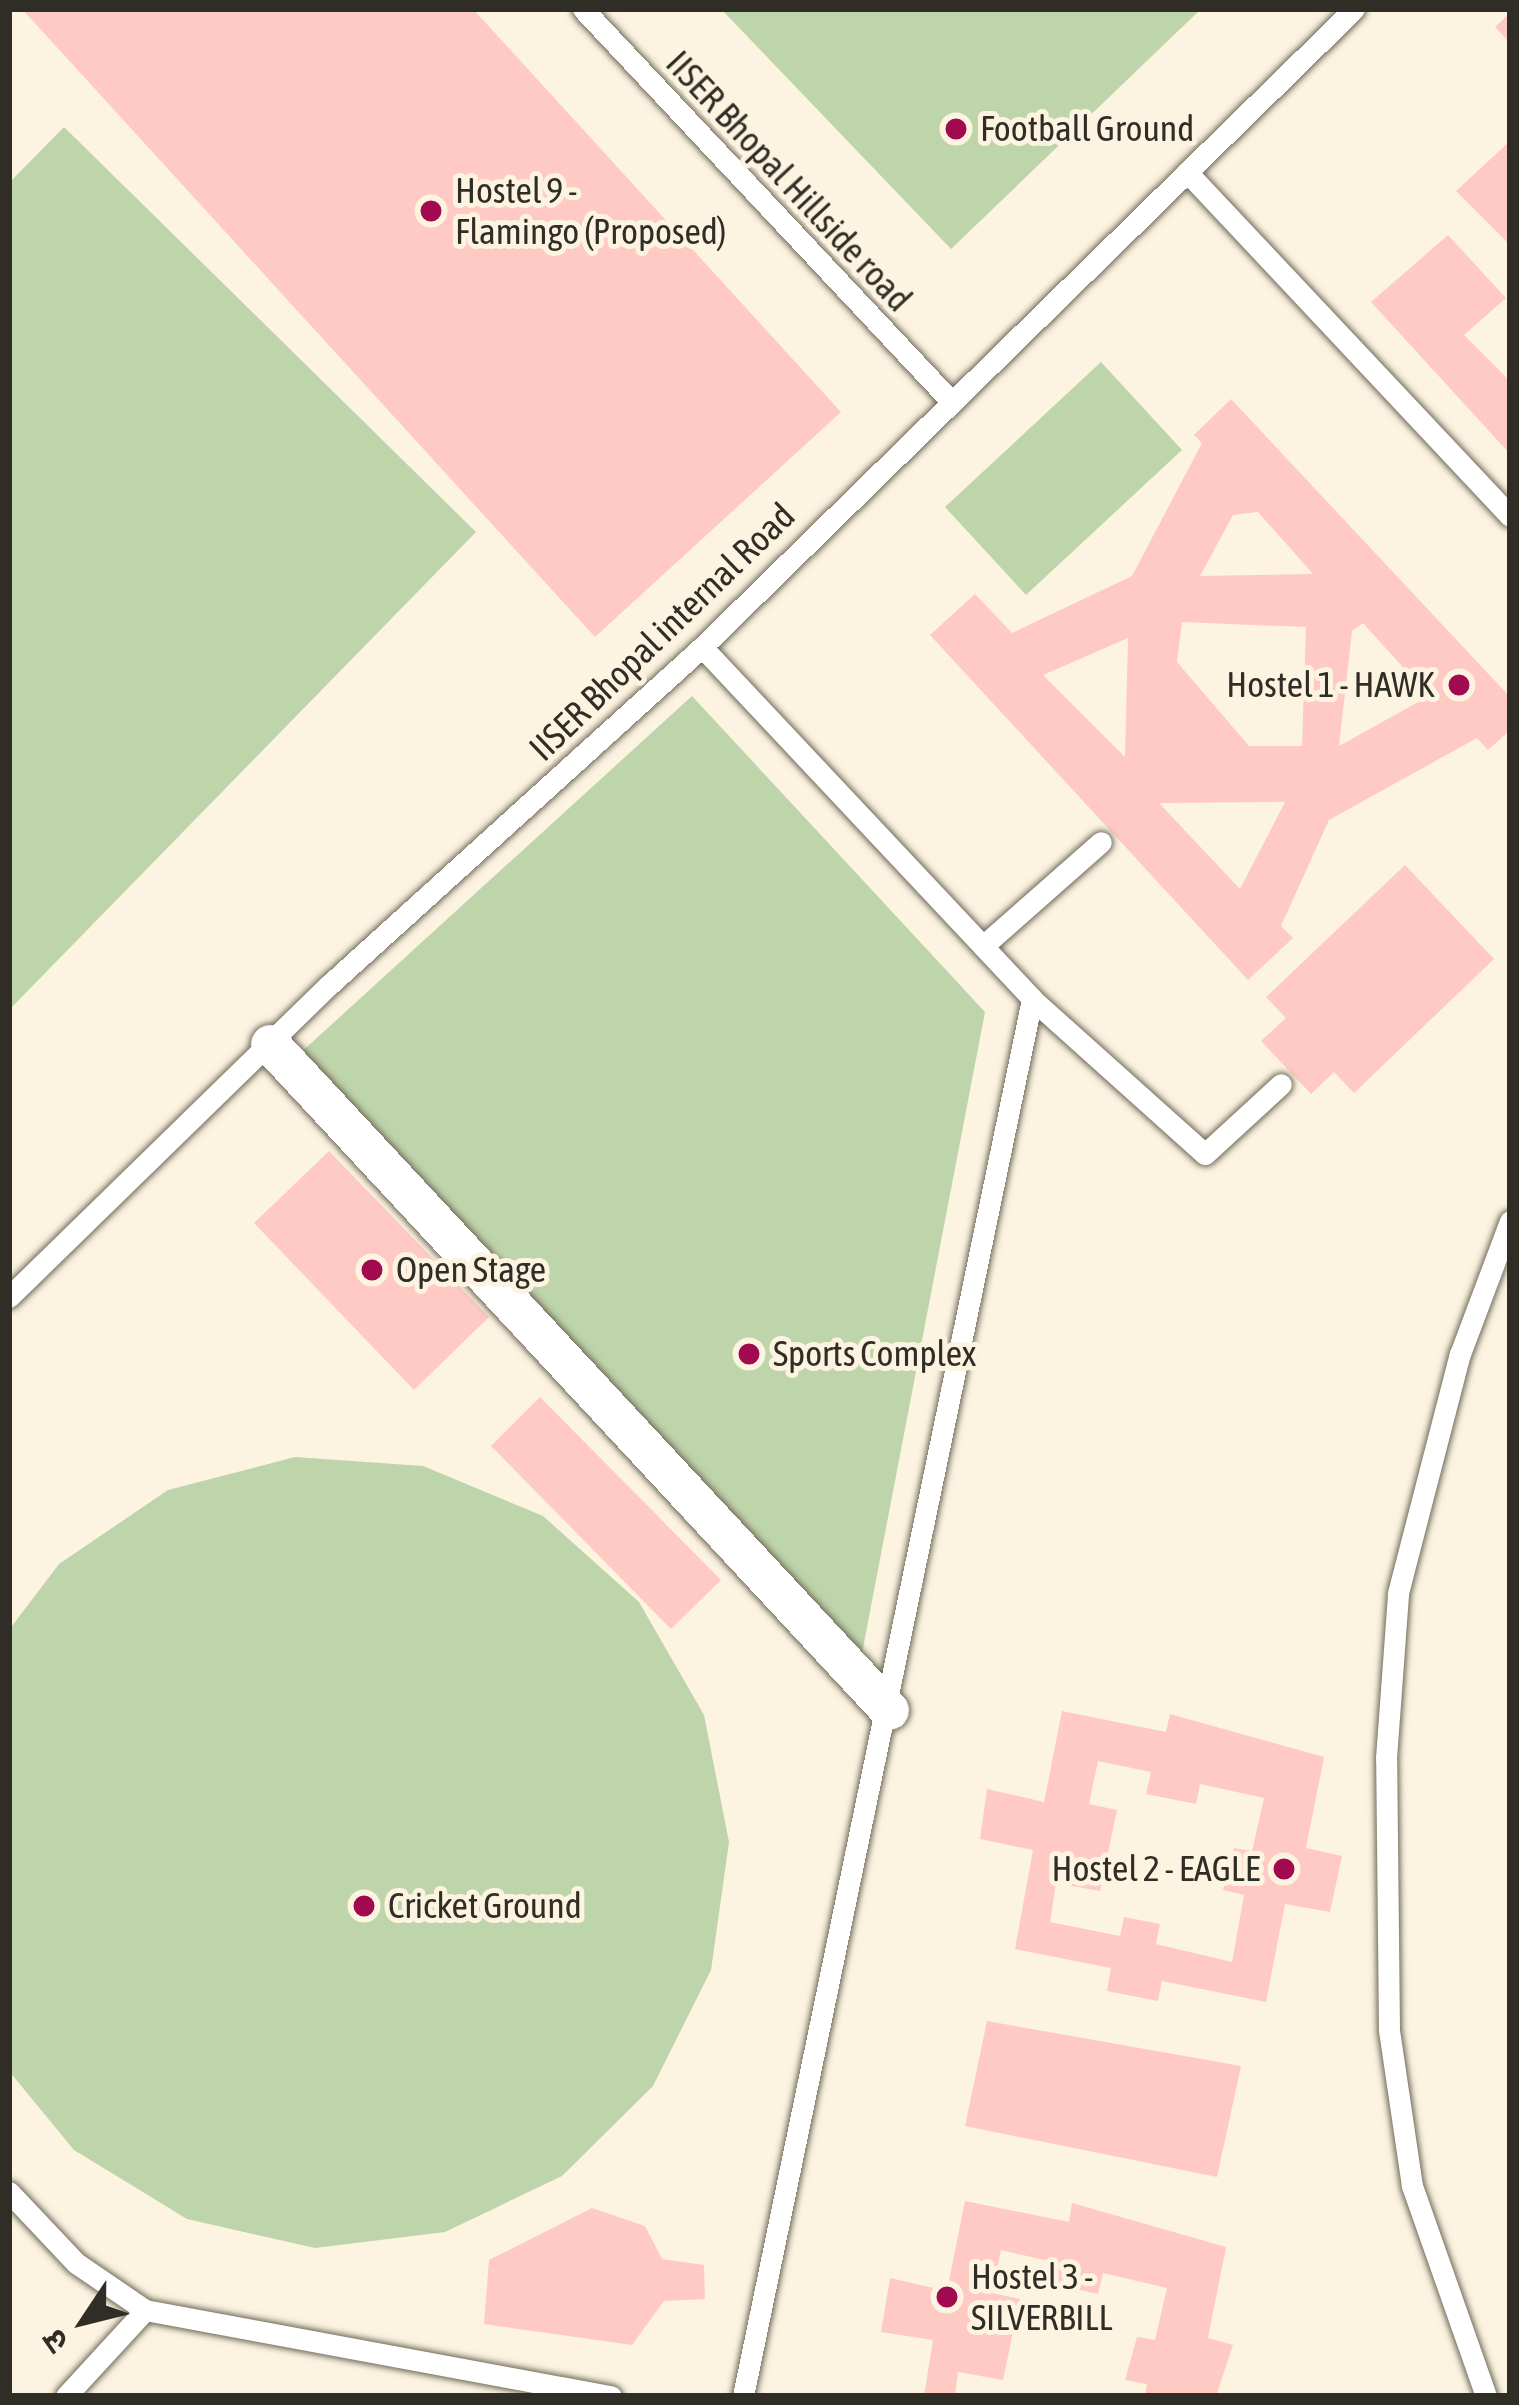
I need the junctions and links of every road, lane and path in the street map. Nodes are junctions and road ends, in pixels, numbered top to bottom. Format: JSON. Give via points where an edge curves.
{"nodes":[{"id":1,"x":583,"y":9,"type":"edge"},
{"id":2,"x":1354,"y":9,"type":"edge"},
{"id":3,"x":1187,"y":172,"type":"junction"},
{"id":4,"x":947,"y":398,"type":"junction"},
{"id":5,"x":1510,"y":515,"type":"edge"},
{"id":6,"x":702,"y":647,"type":"junction"},
{"id":7,"x":1101,"y":842,"type":"dead end"},
{"id":8,"x":983,"y":946,"type":"junction"},
{"id":9,"x":1032,"y":999,"type":"junction"},
{"id":10,"x":270,"y":1044,"type":"junction"},
{"id":11,"x":1281,"y":1084,"type":"dead end"},
{"id":12,"x":1510,"y":1221,"type":"edge"},
{"id":13,"x":9,"y":1297,"type":"edge"},
{"id":14,"x":890,"y":1710,"type":"junction"},
{"id":15,"x":9,"y":2192,"type":"edge"},
{"id":16,"x":145,"y":2310,"type":"junction"},
{"id":17,"x":548,"y":2390,"type":"edge"},
{"id":18,"x":66,"y":2396,"type":"edge"},
{"id":19,"x":611,"y":2396,"type":"edge"},
{"id":20,"x":743,"y":2396,"type":"edge"},
{"id":21,"x":1486,"y":2396,"type":"edge"}],
"edges":[{"from":1,"to":4,"type":"lane","name":"IISER Bhopal Hillside road"},
{"from":2,"to":3,"type":"lane","name":"IISER Bhopal internal Road"},
{"from":3,"to":4,"type":"lane","name":"IISER Bhopal internal Road"},
{"from":3,"to":5,"type":"lane"},
{"from":4,"to":6,"type":"lane","name":"IISER Bhopal internal Road"},
{"from":6,"to":8,"type":"lane"},
{"from":6,"to":10,"type":"lane","name":"IISER Bhopal internal Road"},
{"from":7,"to":8,"type":"lane"},
{"from":8,"to":9,"type":"lane"},
{"from":9,"to":11,"type":"lane","via":[[1205,1154]]},
{"from":9,"to":14,"type":"lane"},
{"from":10,"to":13,"type":"lane","name":"IISER Bhopal internal Road"},
{"from":10,"to":14,"type":"street"},
{"from":12,"to":21,"type":"lane","via":[[1460,1354],[1403,1570],[1386,1758],[1389,2030],[1412,2186]]},
{"from":14,"to":20,"type":"lane"},
{"from":15,"to":16,"type":"lane","via":[[76,2263]]},
{"from":16,"to":17,"type":"lane"},
{"from":16,"to":18,"type":"lane"},
{"from":17,"to":19,"type":"lane"}]}
